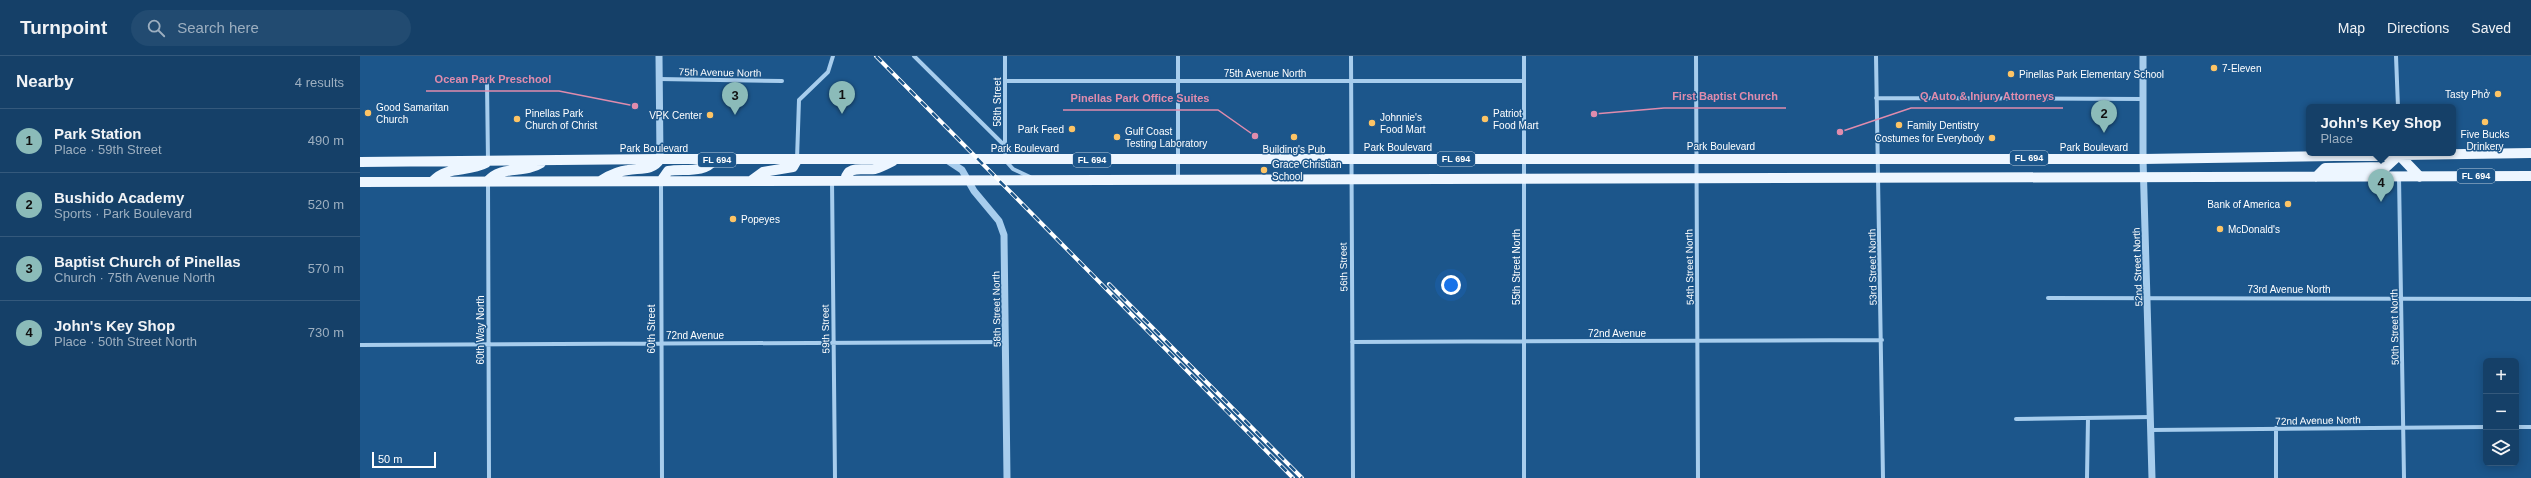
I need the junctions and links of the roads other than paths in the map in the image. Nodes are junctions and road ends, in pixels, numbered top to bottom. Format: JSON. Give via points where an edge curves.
{"nodes":[{"id":1,"x":658,"y":56,"type":"edge"},
{"id":2,"x":833,"y":56,"type":"edge"},
{"id":3,"x":914,"y":56,"type":"edge"},
{"id":4,"x":1005,"y":56,"type":"edge"},
{"id":5,"x":1178,"y":56,"type":"edge"},
{"id":6,"x":1351,"y":56,"type":"edge"},
{"id":7,"x":1524,"y":56,"type":"edge"},
{"id":8,"x":1696,"y":56,"type":"edge"},
{"id":9,"x":1876,"y":56,"type":"edge"},
{"id":10,"x":2143,"y":56,"type":"edge"},
{"id":11,"x":2396,"y":56,"type":"edge"},
{"id":12,"x":659,"y":79,"type":"junction"},
{"id":13,"x":782,"y":81,"type":"dead end"},
{"id":14,"x":1005,"y":81,"type":"junction"},
{"id":15,"x":1178,"y":81,"type":"junction"},
{"id":16,"x":1351,"y":81,"type":"junction"},
{"id":17,"x":1524,"y":81,"type":"junction"},
{"id":18,"x":487,"y":84,"type":"dead end"},
{"id":19,"x":1876,"y":98,"type":"junction"},
{"id":20,"x":2144,"y":99,"type":"junction"},
{"id":21,"x":2398,"y":104,"type":"edge"},
{"id":22,"x":1005,"y":146,"type":"junction"},
{"id":23,"x":2531,"y":153,"type":"edge"},
{"id":24,"x":2456,"y":154,"type":"edge"},
{"id":25,"x":2306,"y":156,"type":"edge"},
{"id":26,"x":2397,"y":156,"type":"edge"},
{"id":27,"x":2401,"y":156,"type":"edge"},
{"id":28,"x":1524,"y":158,"type":"junction"},
{"id":29,"x":1695,"y":158,"type":"junction"},
{"id":30,"x":1877,"y":158,"type":"junction"},
{"id":31,"x":1178,"y":159,"type":"junction"},
{"id":32,"x":1350,"y":159,"type":"junction"},
{"id":33,"x":2143,"y":159,"type":"junction"},
{"id":34,"x":660,"y":160,"type":"junction"},
{"id":35,"x":714,"y":160,"type":"junction"},
{"id":36,"x":797,"y":160,"type":"junction"},
{"id":37,"x":895,"y":160,"type":"junction"},
{"id":38,"x":947,"y":160,"type":"junction"},
{"id":39,"x":1006,"y":160,"type":"junction"},
{"id":40,"x":544,"y":161,"type":"junction"},
{"id":41,"x":365,"y":162,"type":"edge"},
{"id":42,"x":488,"y":162,"type":"junction"},
{"id":43,"x":360,"y":167,"type":"edge"},
{"id":44,"x":2144,"y":176,"type":"junction"},
{"id":45,"x":2531,"y":176,"type":"edge"},
{"id":46,"x":1878,"y":177,"type":"junction"},
{"id":47,"x":2316,"y":177,"type":"junction"},
{"id":48,"x":2399,"y":177,"type":"junction"},
{"id":49,"x":2420,"y":177,"type":"junction"},
{"id":50,"x":1350,"y":178,"type":"junction"},
{"id":51,"x":1524,"y":178,"type":"junction"},
{"id":52,"x":1696,"y":178,"type":"junction"},
{"id":53,"x":1036,"y":179,"type":"junction"},
{"id":54,"x":1178,"y":179,"type":"junction"},
{"id":55,"x":752,"y":180,"type":"junction"},
{"id":56,"x":832,"y":180,"type":"junction"},
{"id":57,"x":845,"y":180,"type":"junction"},
{"id":58,"x":969,"y":180,"type":"junction"},
{"id":59,"x":433,"y":181,"type":"junction"},
{"id":60,"x":488,"y":181,"type":"junction"},
{"id":61,"x":600,"y":181,"type":"junction"},
{"id":62,"x":661,"y":181,"type":"junction"},
{"id":63,"x":360,"y":182,"type":"edge"},
{"id":64,"x":2148,"y":296,"type":"junction"},
{"id":65,"x":2048,"y":298,"type":"dead end"},
{"id":66,"x":2401,"y":298,"type":"junction"},
{"id":67,"x":2531,"y":298,"type":"edge"},
{"id":68,"x":1882,"y":340,"type":"junction"},
{"id":69,"x":1524,"y":341,"type":"junction"},
{"id":70,"x":1699,"y":341,"type":"junction"},
{"id":71,"x":1006,"y":342,"type":"junction"},
{"id":72,"x":1352,"y":342,"type":"junction"},
{"id":73,"x":662,"y":343,"type":"junction"},
{"id":74,"x":833,"y":343,"type":"junction"},
{"id":75,"x":488,"y":344,"type":"junction"},
{"id":76,"x":360,"y":345,"type":"edge"},
{"id":77,"x":2151,"y":417,"type":"junction"},
{"id":78,"x":2088,"y":418,"type":"junction"},
{"id":79,"x":2016,"y":419,"type":"dead end"},
{"id":80,"x":2403,"y":426,"type":"junction"},
{"id":81,"x":2483,"y":427,"type":"edge"},
{"id":82,"x":2519,"y":427,"type":"edge"},
{"id":83,"x":2531,"y":427,"type":"edge"},
{"id":84,"x":2276,"y":428,"type":"junction"},
{"id":85,"x":2151,"y":430,"type":"junction"},
{"id":86,"x":489,"y":478,"type":"edge"},
{"id":87,"x":662,"y":478,"type":"edge"},
{"id":88,"x":835,"y":478,"type":"edge"},
{"id":89,"x":1007,"y":478,"type":"edge"},
{"id":90,"x":1353,"y":478,"type":"edge"},
{"id":91,"x":1524,"y":478,"type":"edge"},
{"id":92,"x":1698,"y":478,"type":"edge"},
{"id":93,"x":1883,"y":478,"type":"edge"},
{"id":94,"x":2087,"y":478,"type":"edge"},
{"id":95,"x":2152,"y":478,"type":"edge"},
{"id":96,"x":2276,"y":478,"type":"edge"},
{"id":97,"x":2404,"y":478,"type":"edge"}],
"edges":[{"from":1,"to":12,"type":"street"},
{"from":2,"to":36,"type":"street","via":[[828,72],[800,100]]},
{"from":3,"to":22,"type":"street"},
{"from":4,"to":14,"type":"street","name":"58th Street"},
{"from":5,"to":15,"type":"street"},
{"from":6,"to":16,"type":"street","name":"56th Street"},
{"from":7,"to":17,"type":"street","name":"55th Street North"},
{"from":8,"to":29,"type":"street","name":"54th Street North"},
{"from":9,"to":19,"type":"street","name":"53rd Street North"},
{"from":10,"to":20,"type":"street","name":"52nd Street North"},
{"from":11,"to":21,"type":"street"},
{"from":12,"to":13,"type":"street","name":"75th Avenue North"},
{"from":12,"to":34,"type":"street"},
{"from":14,"to":15,"type":"street","name":"75th Avenue North"},
{"from":14,"to":22,"type":"street","name":"58th Street"},
{"from":15,"to":16,"type":"street","name":"75th Avenue North"},
{"from":15,"to":31,"type":"street"},
{"from":16,"to":17,"type":"street","name":"75th Avenue North"},
{"from":16,"to":32,"type":"street","name":"56th Street"},
{"from":17,"to":28,"type":"street","name":"55th Street North"},
{"from":18,"to":42,"type":"street"},
{"from":19,"to":20,"type":"street"},
{"from":19,"to":30,"type":"street","name":"53rd Street North"},
{"from":20,"to":33,"type":"street","name":"52nd Street North"},
{"from":22,"to":39,"type":"street","name":"58th Street"},
{"from":23,"to":24,"type":"main road","name":"Park Boulevard","number":"FL 694"},
{"from":25,"to":33,"type":"main road","name":"Park Boulevard","number":"FL 694"},
{"from":26,"to":47,"type":"main road","via":[[2386,167],[2325,168]]},
{"from":27,"to":49,"type":"main road"},
{"from":28,"to":29,"type":"main road","name":"Park Boulevard","number":"FL 694"},
{"from":28,"to":32,"type":"main road","name":"Park Boulevard","number":"FL 694"},
{"from":28,"to":51,"type":"street","name":"55th Street North"},
{"from":29,"to":30,"type":"main road","name":"Park Boulevard","number":"FL 694"},
{"from":29,"to":52,"type":"street","name":"54th Street North"},
{"from":30,"to":33,"type":"main road","name":"Park Boulevard","number":"FL 694"},
{"from":30,"to":46,"type":"street","name":"53rd Street North"},
{"from":31,"to":32,"type":"main road","name":"Park Boulevard","number":"FL 694"},
{"from":31,"to":39,"type":"main road","name":"Park Boulevard","number":"FL 694"},
{"from":31,"to":54,"type":"street"},
{"from":32,"to":50,"type":"street","name":"56th Street"},
{"from":33,"to":44,"type":"street","name":"52nd Street North"},
{"from":34,"to":35,"type":"main road","name":"Park Boulevard","number":"FL 694"},
{"from":34,"to":40,"type":"main road","name":"Park Boulevard","number":"FL 694"},
{"from":34,"to":61,"type":"main road","via":[[652,167],[620,171]]},
{"from":35,"to":36,"type":"main road","name":"Park Boulevard","number":"FL 694"},
{"from":35,"to":62,"type":"main road","via":[[710,165],[701,168],[668,171]]},
{"from":36,"to":37,"type":"main road","name":"Park Boulevard","number":"FL 694"},
{"from":36,"to":55,"type":"main road","via":[[793,168],[763,172]]},
{"from":37,"to":38,"type":"main road","name":"Park Boulevard","number":"FL 694"},
{"from":37,"to":57,"type":"main road","via":[[874,169],[851,170]]},
{"from":38,"to":39,"type":"main road","name":"Park Boulevard","number":"FL 694"},
{"from":38,"to":58,"type":"street","name":"58th Street North","via":[[962,170]]},
{"from":39,"to":53,"type":"street","via":[[1014,169]]},
{"from":40,"to":42,"type":"main road","name":"Park Boulevard","number":"FL 694"},
{"from":40,"to":60,"type":"main road","via":[[526,169],[500,172]]},
{"from":41,"to":42,"type":"main road","name":"Park Boulevard","number":"FL 694"},
{"from":41,"to":43,"type":"main road"},
{"from":42,"to":59,"type":"main road","via":[[472,169],[444,173]]},
{"from":44,"to":46,"type":"main road","number":"FL 694"},
{"from":44,"to":47,"type":"main road","number":"FL 694"},
{"from":44,"to":64,"type":"street","name":"52nd Street North"},
{"from":45,"to":49,"type":"main road","number":"FL 694"},
{"from":46,"to":52,"type":"main road","number":"FL 694"},
{"from":46,"to":68,"type":"street","name":"53rd Street North"},
{"from":47,"to":48,"type":"main road","number":"FL 694"},
{"from":48,"to":49,"type":"main road","number":"FL 694"},
{"from":48,"to":66,"type":"street","name":"50th Street North"},
{"from":50,"to":51,"type":"main road","number":"FL 694"},
{"from":50,"to":54,"type":"main road","number":"FL 694"},
{"from":50,"to":72,"type":"street","name":"56th Street"},
{"from":51,"to":52,"type":"main road","number":"FL 694"},
{"from":51,"to":69,"type":"street","name":"55th Street North"},
{"from":52,"to":70,"type":"street","name":"54th Street North"},
{"from":53,"to":54,"type":"main road","number":"FL 694"},
{"from":53,"to":58,"type":"main road","number":"FL 694"},
{"from":55,"to":56,"type":"main road","number":"FL 694"},
{"from":55,"to":62,"type":"main road","number":"FL 694"},
{"from":56,"to":57,"type":"main road","number":"FL 694"},
{"from":56,"to":74,"type":"street","name":"59th Street"},
{"from":57,"to":58,"type":"main road","number":"FL 694"},
{"from":58,"to":71,"type":"street","name":"58th Street North","via":[[974,191],[998,221],[1004,235]]},
{"from":59,"to":60,"type":"main road","number":"FL 694"},
{"from":59,"to":63,"type":"main road","number":"FL 694"},
{"from":60,"to":61,"type":"main road","number":"FL 694"},
{"from":60,"to":75,"type":"street","name":"60th Way North"},
{"from":61,"to":62,"type":"main road","number":"FL 694"},
{"from":62,"to":73,"type":"street","name":"60th Street"},
{"from":64,"to":65,"type":"street","name":"73rd Avenue North"},
{"from":64,"to":66,"type":"street","name":"73rd Avenue North"},
{"from":64,"to":77,"type":"street","name":"52nd Street North"},
{"from":66,"to":67,"type":"street","name":"73rd Avenue North"},
{"from":66,"to":80,"type":"street","name":"50th Street North"},
{"from":68,"to":70,"type":"street","name":"72nd Avenue"},
{"from":68,"to":93,"type":"street","name":"53rd Street North"},
{"from":69,"to":70,"type":"street","name":"72nd Avenue"},
{"from":69,"to":72,"type":"street","name":"72nd Avenue"},
{"from":69,"to":91,"type":"street","name":"55th Street North"},
{"from":70,"to":92,"type":"street","name":"54th Street North"},
{"from":71,"to":74,"type":"street","name":"72nd Avenue"},
{"from":71,"to":89,"type":"street","name":"58th Street North"},
{"from":72,"to":90,"type":"street","name":"56th Street"},
{"from":73,"to":74,"type":"street","name":"72nd Avenue"},
{"from":73,"to":75,"type":"street","name":"72nd Avenue"},
{"from":73,"to":87,"type":"street","name":"60th Street"},
{"from":74,"to":88,"type":"street","name":"59th Street"},
{"from":75,"to":76,"type":"street","name":"72nd Avenue"},
{"from":75,"to":86,"type":"street","name":"60th Way North"},
{"from":77,"to":78,"type":"street"},
{"from":77,"to":85,"type":"street","name":"52nd Street North"},
{"from":78,"to":79,"type":"street"},
{"from":78,"to":94,"type":"street"},
{"from":80,"to":81,"type":"street","name":"72nd Avenue North"},
{"from":80,"to":84,"type":"street","name":"72nd Avenue North"},
{"from":80,"to":97,"type":"street","name":"50th Street North"},
{"from":82,"to":83,"type":"street"},
{"from":84,"to":85,"type":"street","name":"72nd Avenue North"},
{"from":84,"to":96,"type":"street"},
{"from":85,"to":95,"type":"street","name":"52nd Street North"}]}
